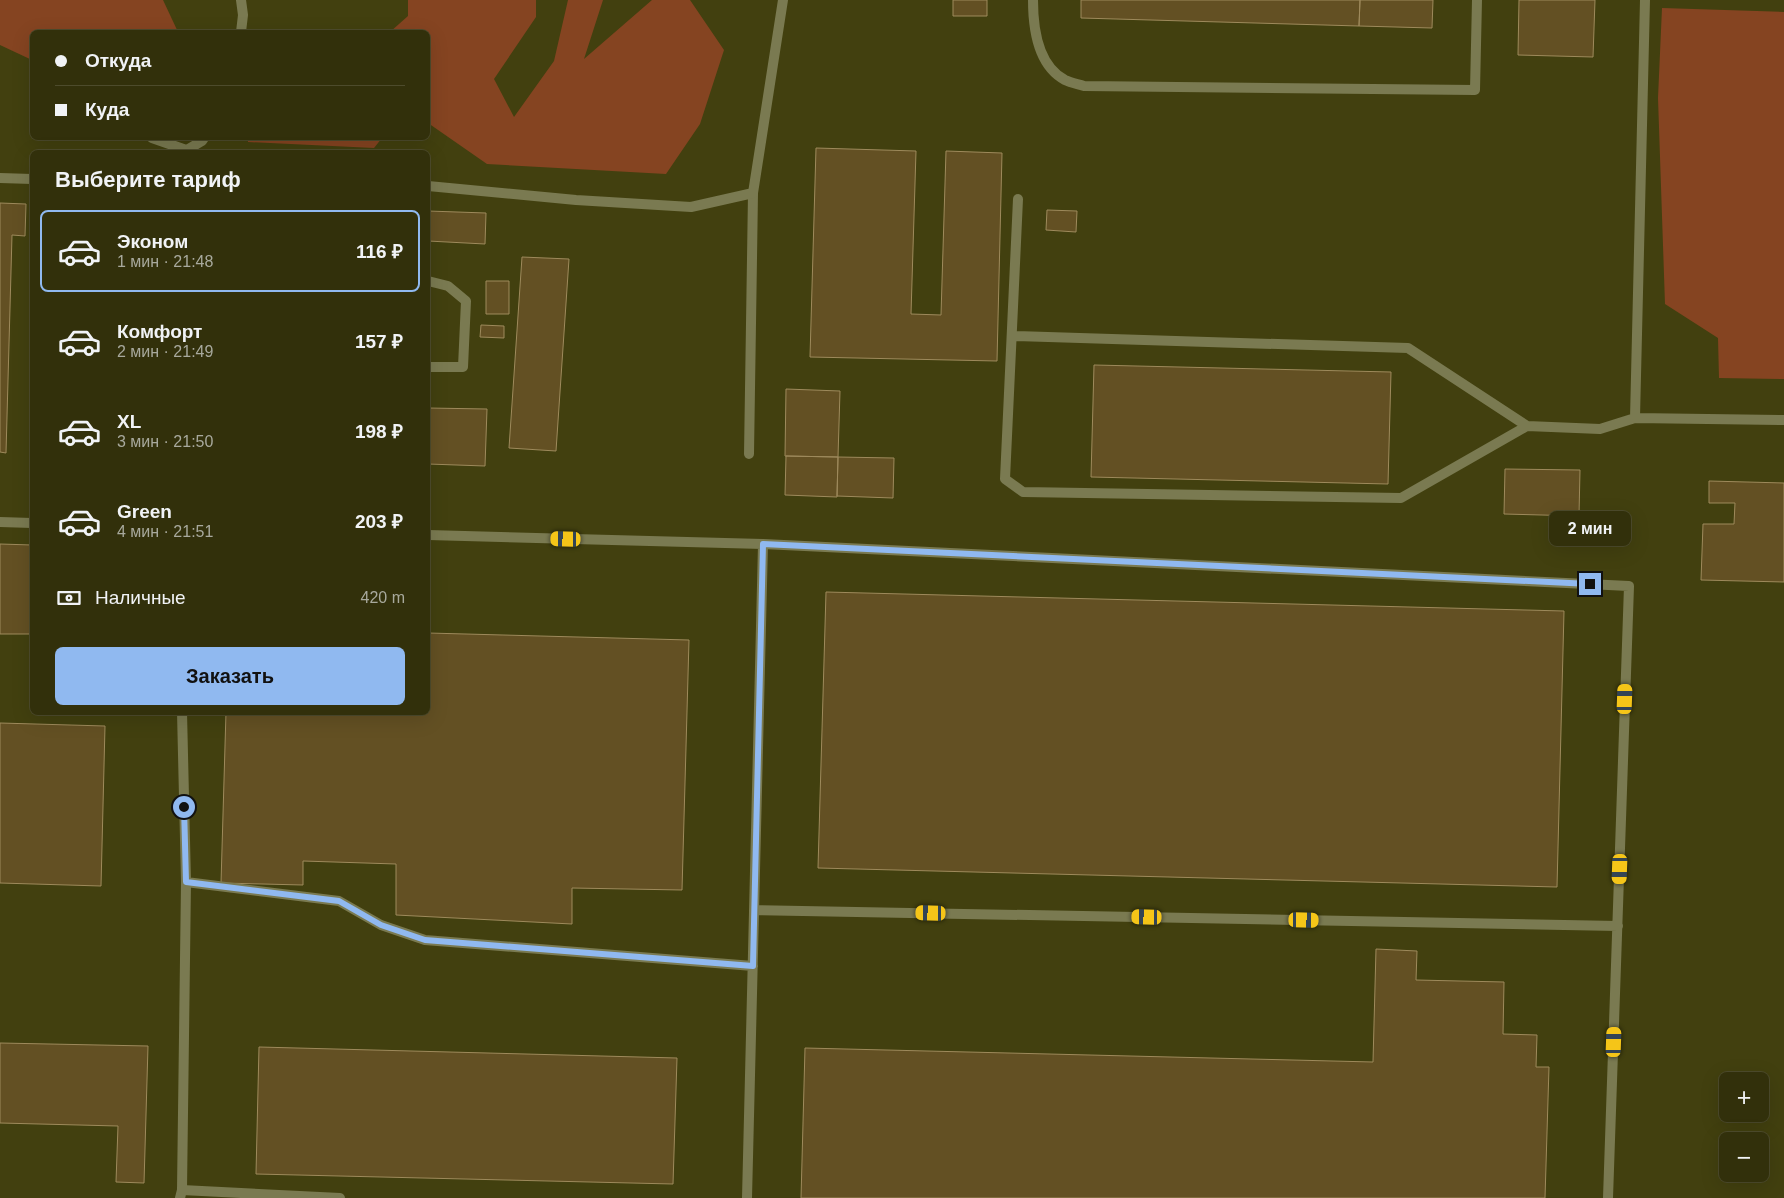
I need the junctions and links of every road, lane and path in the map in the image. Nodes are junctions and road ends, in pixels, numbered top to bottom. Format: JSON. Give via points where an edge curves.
{"nodes":[{"id":1,"x":241,"y":0,"type":"edge"},
{"id":2,"x":783,"y":0,"type":"edge"},
{"id":3,"x":1033,"y":0,"type":"edge"},
{"id":4,"x":1477,"y":0,"type":"edge"},
{"id":5,"x":1644,"y":0,"type":"edge"},
{"id":6,"x":241,"y":30,"type":"edge"},
{"id":7,"x":157,"y":140,"type":"edge"},
{"id":8,"x":203,"y":140,"type":"edge"},
{"id":9,"x":183,"y":150,"type":"edge"},
{"id":10,"x":191,"y":150,"type":"edge"},
{"id":11,"x":0,"y":178,"type":"edge"},
{"id":12,"x":30,"y":179,"type":"edge"},
{"id":13,"x":430,"y":186,"type":"edge"},
{"id":14,"x":753,"y":193,"type":"junction"},
{"id":15,"x":1018,"y":199,"type":"dead end"},
{"id":16,"x":430,"y":282,"type":"edge"},
{"id":17,"x":1012,"y":336,"type":"junction"},
{"id":18,"x":430,"y":366,"type":"edge"},
{"id":19,"x":1635,"y":418,"type":"junction"},
{"id":20,"x":1784,"y":420,"type":"edge"},
{"id":21,"x":1527,"y":426,"type":"junction"},
{"id":22,"x":749,"y":454,"type":"dead end"},
{"id":23,"x":0,"y":522,"type":"edge"},
{"id":24,"x":30,"y":524,"type":"edge"},
{"id":25,"x":430,"y":535,"type":"edge"},
{"id":26,"x":763,"y":544,"type":"junction"},
{"id":27,"x":182,"y":715,"type":"edge"},
{"id":28,"x":186,"y":882,"type":"junction"},
{"id":29,"x":754,"y":910,"type":"junction"},
{"id":30,"x":1618,"y":926,"type":"junction"},
{"id":31,"x":753,"y":966,"type":"junction"},
{"id":32,"x":181,"y":1194,"type":"edge"},
{"id":33,"x":340,"y":1198,"type":"edge"},
{"id":34,"x":747,"y":1198,"type":"edge"},
{"id":35,"x":1608,"y":1198,"type":"edge"}],
"edges":[{"from":1,"to":6,"type":"street"},
{"from":2,"to":14,"type":"street"},
{"from":3,"to":4,"type":"street","via":[[1039,48],[1050,67],[1065,79],[1084,86],[1475,90]]},
{"from":5,"to":19,"type":"street"},
{"from":7,"to":9,"type":"street"},
{"from":8,"to":10,"type":"street"},
{"from":11,"to":12,"type":"street"},
{"from":13,"to":14,"type":"street","via":[[691,207]]},
{"from":14,"to":22,"type":"street"},
{"from":15,"to":17,"type":"street"},
{"from":16,"to":18,"type":"street","via":[[448,286],[466,301],[463,367]]},
{"from":17,"to":21,"type":"street","via":[[1408,348]]},
{"from":17,"to":21,"type":"street","via":[[1005,479],[1023,492],[1401,498]]},
{"from":19,"to":20,"type":"street"},
{"from":19,"to":21,"type":"street","via":[[1600,429]]},
{"from":23,"to":24,"type":"street"},
{"from":25,"to":26,"type":"street"},
{"from":26,"to":29,"type":"street"},
{"from":26,"to":30,"type":"street","via":[[1629,586]]},
{"from":27,"to":28,"type":"street"},
{"from":28,"to":31,"type":"street","via":[[339,901],[381,925],[425,940]]},
{"from":28,"to":32,"type":"street"},
{"from":29,"to":30,"type":"street"},
{"from":29,"to":31,"type":"street"},
{"from":30,"to":35,"type":"street"},
{"from":31,"to":34,"type":"street"},
{"from":32,"to":33,"type":"street"}]}
